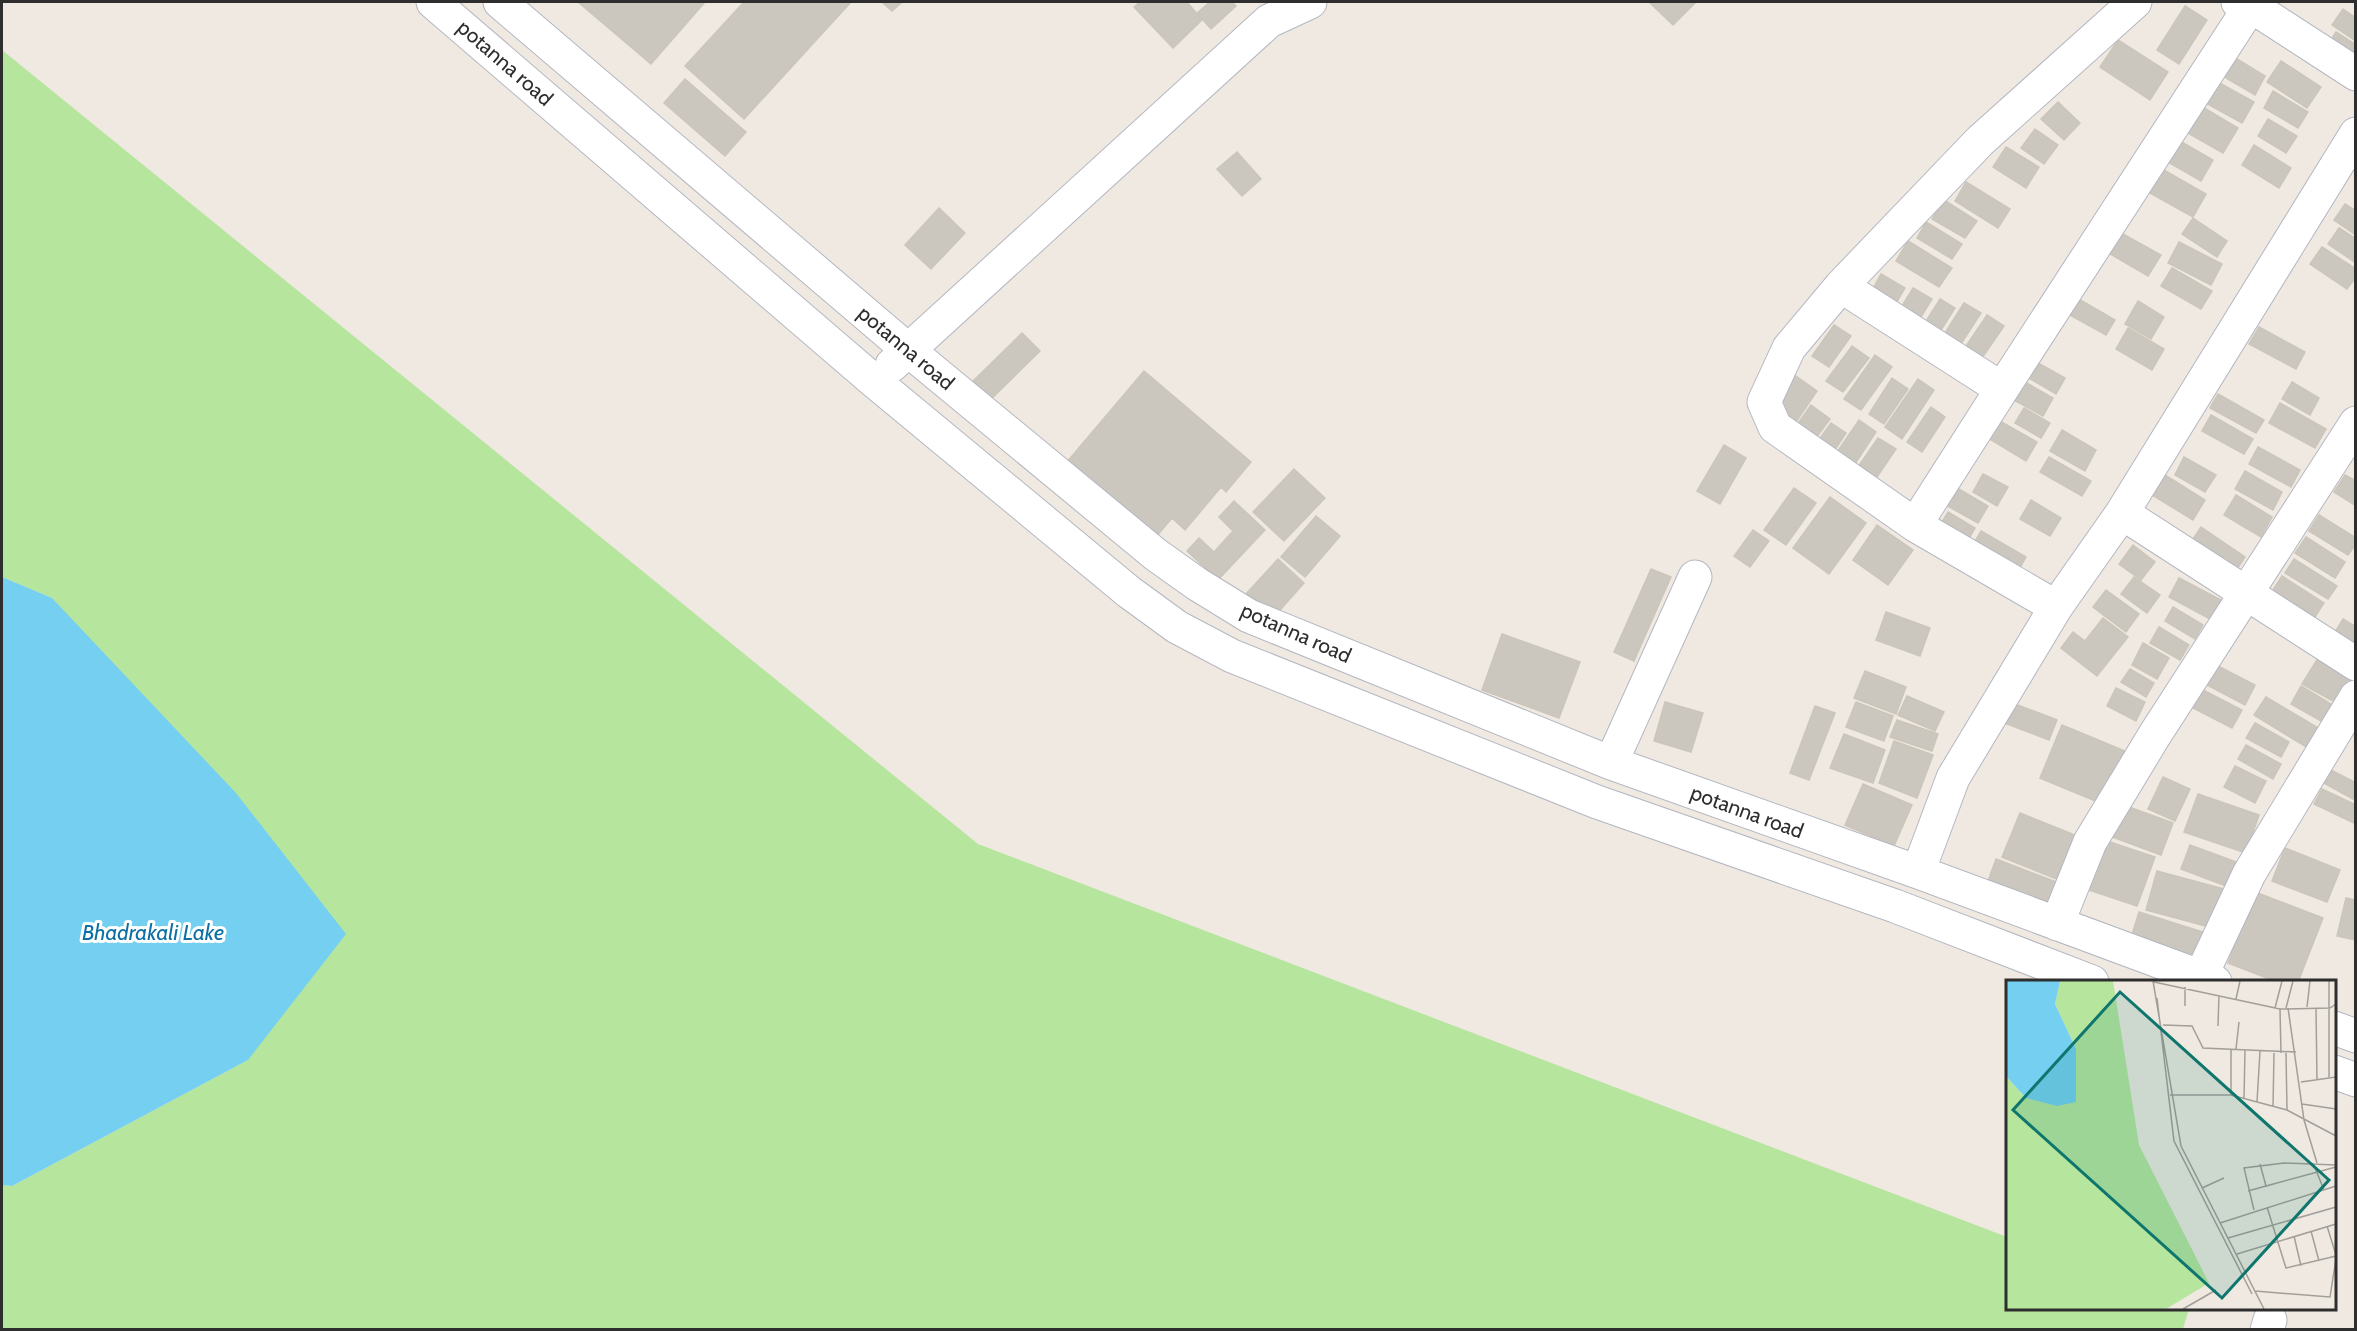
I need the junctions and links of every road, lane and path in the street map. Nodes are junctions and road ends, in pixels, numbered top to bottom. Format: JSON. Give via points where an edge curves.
{"nodes":[{"id":1,"x":433,"y":2,"type":"edge"},
{"id":2,"x":500,"y":2,"type":"edge"},
{"id":3,"x":1310,"y":2,"type":"edge"},
{"id":4,"x":2135,"y":2,"type":"edge"},
{"id":5,"x":2248,"y":3,"type":"edge"},
{"id":6,"x":1261,"y":11,"type":"edge"},
{"id":7,"x":2355,"y":74,"type":"edge"},
{"id":8,"x":2355,"y":134,"type":"edge"},
{"id":9,"x":1841,"y":286,"type":"junction"},
{"id":10,"x":908,"y":350,"type":"junction"},
{"id":11,"x":874,"y":381,"type":"junction"},
{"id":12,"x":2002,"y":389,"type":"junction"},
{"id":13,"x":2355,"y":423,"type":"edge"},
{"id":14,"x":2122,"y":513,"type":"junction"},
{"id":15,"x":1915,"y":525,"type":"junction"},
{"id":16,"x":1695,"y":577,"type":"dead end"},
{"id":17,"x":2245,"y":593,"type":"junction"},
{"id":18,"x":2056,"y":607,"type":"junction"},
{"id":19,"x":2355,"y":664,"type":"edge"},
{"id":20,"x":2355,"y":697,"type":"edge"},
{"id":21,"x":1611,"y":764,"type":"junction"},
{"id":22,"x":1918,"y":872,"type":"junction"},
{"id":23,"x":2057,"y":924,"type":"junction"},
{"id":24,"x":2208,"y":979,"type":"edge"},
{"id":25,"x":2089,"y":980,"type":"edge"},
{"id":26,"x":2336,"y":1029,"type":"edge"},
{"id":27,"x":2355,"y":1036,"type":"edge"},
{"id":28,"x":2336,"y":1073,"type":"edge"},
{"id":29,"x":2355,"y":1080,"type":"edge"}],
"edges":[{"from":1,"to":11,"type":"street","name":"potanna road"},
{"from":2,"to":10,"type":"street","name":"potanna road"},
{"from":3,"to":6,"type":"street"},
{"from":4,"to":9,"type":"street","via":[[1980,141]]},
{"from":5,"to":7,"type":"street"},
{"from":5,"to":12,"type":"street"},
{"from":6,"to":10,"type":"street"},
{"from":8,"to":14,"type":"street"},
{"from":9,"to":12,"type":"street"},
{"from":9,"to":15,"type":"street","via":[[1789,348],[1764,402],[1766,410],[1775,427]]},
{"from":10,"to":11,"type":"street"},
{"from":10,"to":21,"type":"street","name":"potanna road","via":[[1155,554],[1249,616]]},
{"from":11,"to":25,"type":"street","name":"potanna road","via":[[1129,592],[1177,627],[1232,656],[1597,802],[1895,906]]},
{"from":12,"to":15,"type":"street"},
{"from":13,"to":17,"type":"street"},
{"from":14,"to":17,"type":"street"},
{"from":14,"to":18,"type":"street"},
{"from":15,"to":18,"type":"street"},
{"from":16,"to":21,"type":"street"},
{"from":17,"to":19,"type":"street"},
{"from":17,"to":23,"type":"street","via":[[2090,842]]},
{"from":18,"to":22,"type":"street","via":[[1953,778]]},
{"from":20,"to":24,"type":"street","via":[[2249,874]]},
{"from":21,"to":22,"type":"street","name":"potanna road"},
{"from":22,"to":23,"type":"street","name":"potanna road"},
{"from":23,"to":24,"type":"street","name":"potanna road"},
{"from":26,"to":27,"type":"street"},
{"from":28,"to":29,"type":"street"}]}
